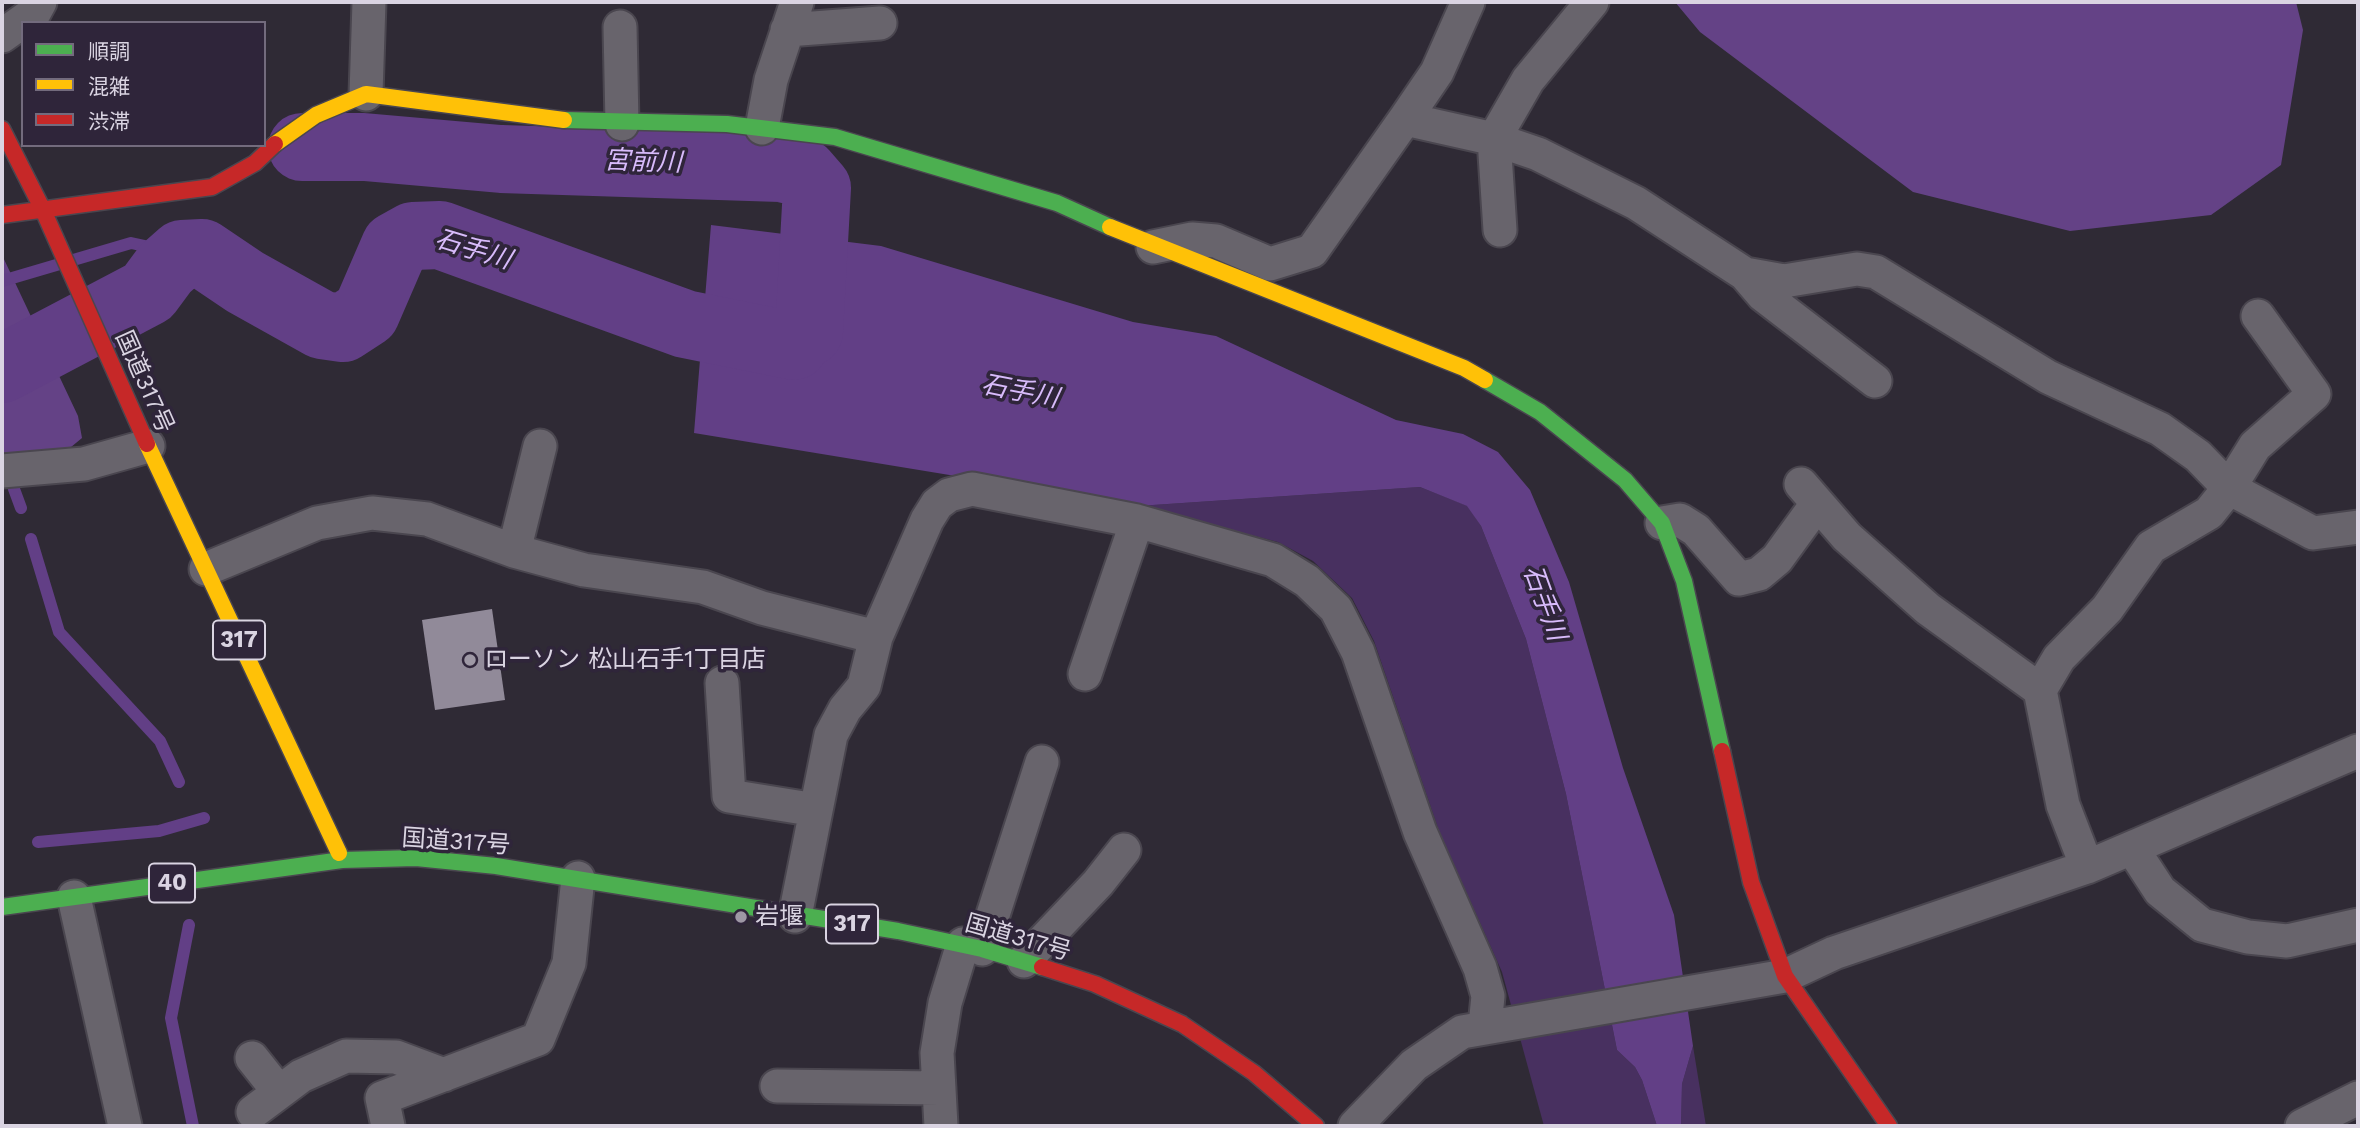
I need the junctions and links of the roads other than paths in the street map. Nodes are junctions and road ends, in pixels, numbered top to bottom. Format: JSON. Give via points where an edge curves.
{"nodes":[{"id":1,"x":40,"y":2,"type":"edge"},
{"id":2,"x":369,"y":2,"type":"edge"},
{"id":3,"x":1468,"y":2,"type":"edge"},
{"id":4,"x":1592,"y":2,"type":"edge"},
{"id":5,"x":792,"y":16,"type":"edge"},
{"id":6,"x":23,"y":21,"type":"edge"},
{"id":7,"x":21,"y":22,"type":"edge"},
{"id":8,"x":880,"y":23,"type":"dead end"},
{"id":9,"x":620,"y":27,"type":"dead end"},
{"id":10,"x":2,"y":36,"type":"edge"},
{"id":11,"x":366,"y":94,"type":"junction"},
{"id":12,"x":1405,"y":118,"type":"junction"},
{"id":13,"x":622,"y":124,"type":"junction"},
{"id":14,"x":762,"y":128,"type":"junction"},
{"id":15,"x":2,"y":130,"type":"edge"},
{"id":16,"x":1493,"y":139,"type":"junction"},
{"id":17,"x":43,"y":210,"type":"junction"},
{"id":18,"x":2,"y":215,"type":"edge"},
{"id":19,"x":1500,"y":230,"type":"dead end"},
{"id":20,"x":1153,"y":247,"type":"junction"},
{"id":21,"x":1745,"y":274,"type":"junction"},
{"id":22,"x":2258,"y":316,"type":"dead end"},
{"id":23,"x":1875,"y":381,"type":"dead end"},
{"id":24,"x":142,"y":433,"type":"junction"},
{"id":25,"x":540,"y":446,"type":"dead end"},
{"id":26,"x":2,"y":471,"type":"edge"},
{"id":27,"x":2230,"y":488,"type":"junction"},
{"id":28,"x":1137,"y":521,"type":"junction"},
{"id":29,"x":1662,"y":523,"type":"junction"},
{"id":30,"x":2358,"y":527,"type":"edge"},
{"id":31,"x":514,"y":551,"type":"junction"},
{"id":32,"x":206,"y":569,"type":"junction"},
{"id":33,"x":876,"y":637,"type":"junction"},
{"id":34,"x":1085,"y":674,"type":"dead end"},
{"id":35,"x":722,"y":683,"type":"dead end"},
{"id":36,"x":2040,"y":690,"type":"junction"},
{"id":37,"x":2358,"y":751,"type":"edge"},
{"id":38,"x":1042,"y":762,"type":"dead end"},
{"id":39,"x":816,"y":810,"type":"junction"},
{"id":40,"x":2132,"y":848,"type":"junction"},
{"id":41,"x":1124,"y":850,"type":"dead end"},
{"id":42,"x":342,"y":860,"type":"junction"},
{"id":43,"x":2087,"y":867,"type":"junction"},
{"id":44,"x":578,"y":878,"type":"junction"},
{"id":45,"x":74,"y":897,"type":"junction"},
{"id":46,"x":2,"y":907,"type":"edge"},
{"id":47,"x":795,"y":916,"type":"junction"},
{"id":48,"x":2358,"y":925,"type":"edge"},
{"id":49,"x":973,"y":946,"type":"junction"},
{"id":50,"x":1024,"y":961,"type":"junction"},
{"id":51,"x":1785,"y":976,"type":"junction"},
{"id":52,"x":1494,"y":1025,"type":"junction"},
{"id":53,"x":252,"y":1058,"type":"dead end"},
{"id":54,"x":444,"y":1075,"type":"junction"},
{"id":55,"x":778,"y":1086,"type":"dead end"},
{"id":56,"x":939,"y":1088,"type":"junction"},
{"id":57,"x":279,"y":1092,"type":"junction"},
{"id":58,"x":2358,"y":1098,"type":"edge"},
{"id":59,"x":253,"y":1112,"type":"dead end"},
{"id":60,"x":125,"y":1126,"type":"edge"},
{"id":61,"x":388,"y":1126,"type":"edge"},
{"id":62,"x":941,"y":1126,"type":"edge"},
{"id":63,"x":1316,"y":1126,"type":"edge"},
{"id":64,"x":1355,"y":1126,"type":"edge"},
{"id":65,"x":1889,"y":1126,"type":"edge"},
{"id":66,"x":2302,"y":1126,"type":"edge"}],
"edges":[{"from":1,"to":6,"type":"street"},
{"from":2,"to":11,"type":"street"},
{"from":3,"to":12,"type":"street","via":[[1437,72]]},
{"from":4,"to":16,"type":"street","via":[[1528,80]]},
{"from":5,"to":8,"type":"street"},
{"from":5,"to":14,"type":"street","via":[[771,80]]},
{"from":7,"to":10,"type":"street"},
{"from":9,"to":13,"type":"street"},
{"from":11,"to":13,"type":"main road","via":[[583,123]]},
{"from":11,"to":17,"type":"main road","via":[[316,115],[286,134],[255,163],[212,187]]},
{"from":12,"to":16,"type":"street"},
{"from":12,"to":20,"type":"street","via":[[1312,251],[1270,264],[1216,241],[1192,239]]},
{"from":13,"to":14,"type":"main road"},
{"from":14,"to":20,"type":"main road","via":[[835,137],[1057,203]]},
{"from":15,"to":17,"type":"main road","name":"国道317号","number":"317"},
{"from":16,"to":19,"type":"street"},
{"from":16,"to":21,"type":"street","via":[[1538,154],[1636,203]]},
{"from":17,"to":18,"type":"main road"},
{"from":17,"to":24,"type":"main road","name":"国道317号","number":"317"},
{"from":20,"to":29,"type":"main road","via":[[1464,368],[1540,412],[1625,480]]},
{"from":21,"to":23,"type":"street","via":[[1763,295]]},
{"from":21,"to":27,"type":"street","via":[[1784,281],[1857,269],[1876,272],[2048,377],[2160,429],[2198,456]]},
{"from":22,"to":27,"type":"street","via":[[2314,394],[2255,446]]},
{"from":24,"to":26,"type":"street","via":[[83,464]]},
{"from":24,"to":32,"type":"main road","name":"国道317号","number":"317"},
{"from":25,"to":31,"type":"street"},
{"from":27,"to":30,"type":"street","via":[[2313,533]]},
{"from":27,"to":36,"type":"street","via":[[2209,513],[2151,547],[2106,609],[2059,658]]},
{"from":28,"to":33,"type":"street","via":[[972,489],[949,495],[927,520]]},
{"from":28,"to":34,"type":"street"},
{"from":28,"to":52,"type":"street","via":[[1273,560],[1307,581],[1336,609],[1357,652],[1420,832],[1480,968]]},
{"from":29,"to":36,"type":"street","via":[[1680,520],[1696,530],[1739,579],[1759,574],[1777,559],[1809,494],[1847,537],[1927,609]]},
{"from":29,"to":51,"type":"main road","via":[[1684,581],[1751,882]]},
{"from":31,"to":32,"type":"street","via":[[427,519],[372,513],[317,523]]},
{"from":31,"to":33,"type":"street","via":[[584,570],[703,587],[762,608]]},
{"from":32,"to":42,"type":"main road","name":"国道317号","number":"317"},
{"from":33,"to":39,"type":"street","via":[[864,685],[831,735]]},
{"from":35,"to":39,"type":"street","via":[[729,796]]},
{"from":36,"to":43,"type":"street","via":[[2063,805]]},
{"from":37,"to":40,"type":"street"},
{"from":38,"to":49,"type":"street"},
{"from":39,"to":47,"type":"street"},
{"from":40,"to":43,"type":"street"},
{"from":40,"to":48,"type":"street","via":[[2160,891],[2202,925],[2287,941]]},
{"from":41,"to":50,"type":"street"},
{"from":42,"to":44,"type":"main road","name":"国道317号","number":"317","via":[[416,858]]},
{"from":42,"to":45,"type":"main road","number":"40"},
{"from":43,"to":51,"type":"street","via":[[1834,953]]},
{"from":44,"to":47,"type":"main road","name":"国道317号","number":"317"},
{"from":44,"to":54,"type":"street","via":[[569,963],[538,1039]]},
{"from":45,"to":46,"type":"main road","number":"40"},
{"from":45,"to":60,"type":"street"},
{"from":47,"to":49,"type":"main road","name":"国道317号","number":"317"},
{"from":49,"to":50,"type":"main road","name":"国道317号","number":"317"},
{"from":49,"to":56,"type":"street","via":[[943,1016],[937,1053]]},
{"from":50,"to":63,"type":"main road","name":"国道317号","number":"317","via":[[1128,997],[1182,1024],[1254,1073]]},
{"from":51,"to":52,"type":"street"},
{"from":51,"to":65,"type":"main road"},
{"from":52,"to":64,"type":"street","via":[[1462,1032],[1414,1065]]},
{"from":53,"to":57,"type":"street"},
{"from":54,"to":57,"type":"street","via":[[396,1057],[346,1056],[301,1076]]},
{"from":54,"to":61,"type":"street","via":[[382,1098]]},
{"from":55,"to":56,"type":"street"},
{"from":56,"to":62,"type":"street"},
{"from":57,"to":59,"type":"street"},
{"from":58,"to":66,"type":"street"}]}
